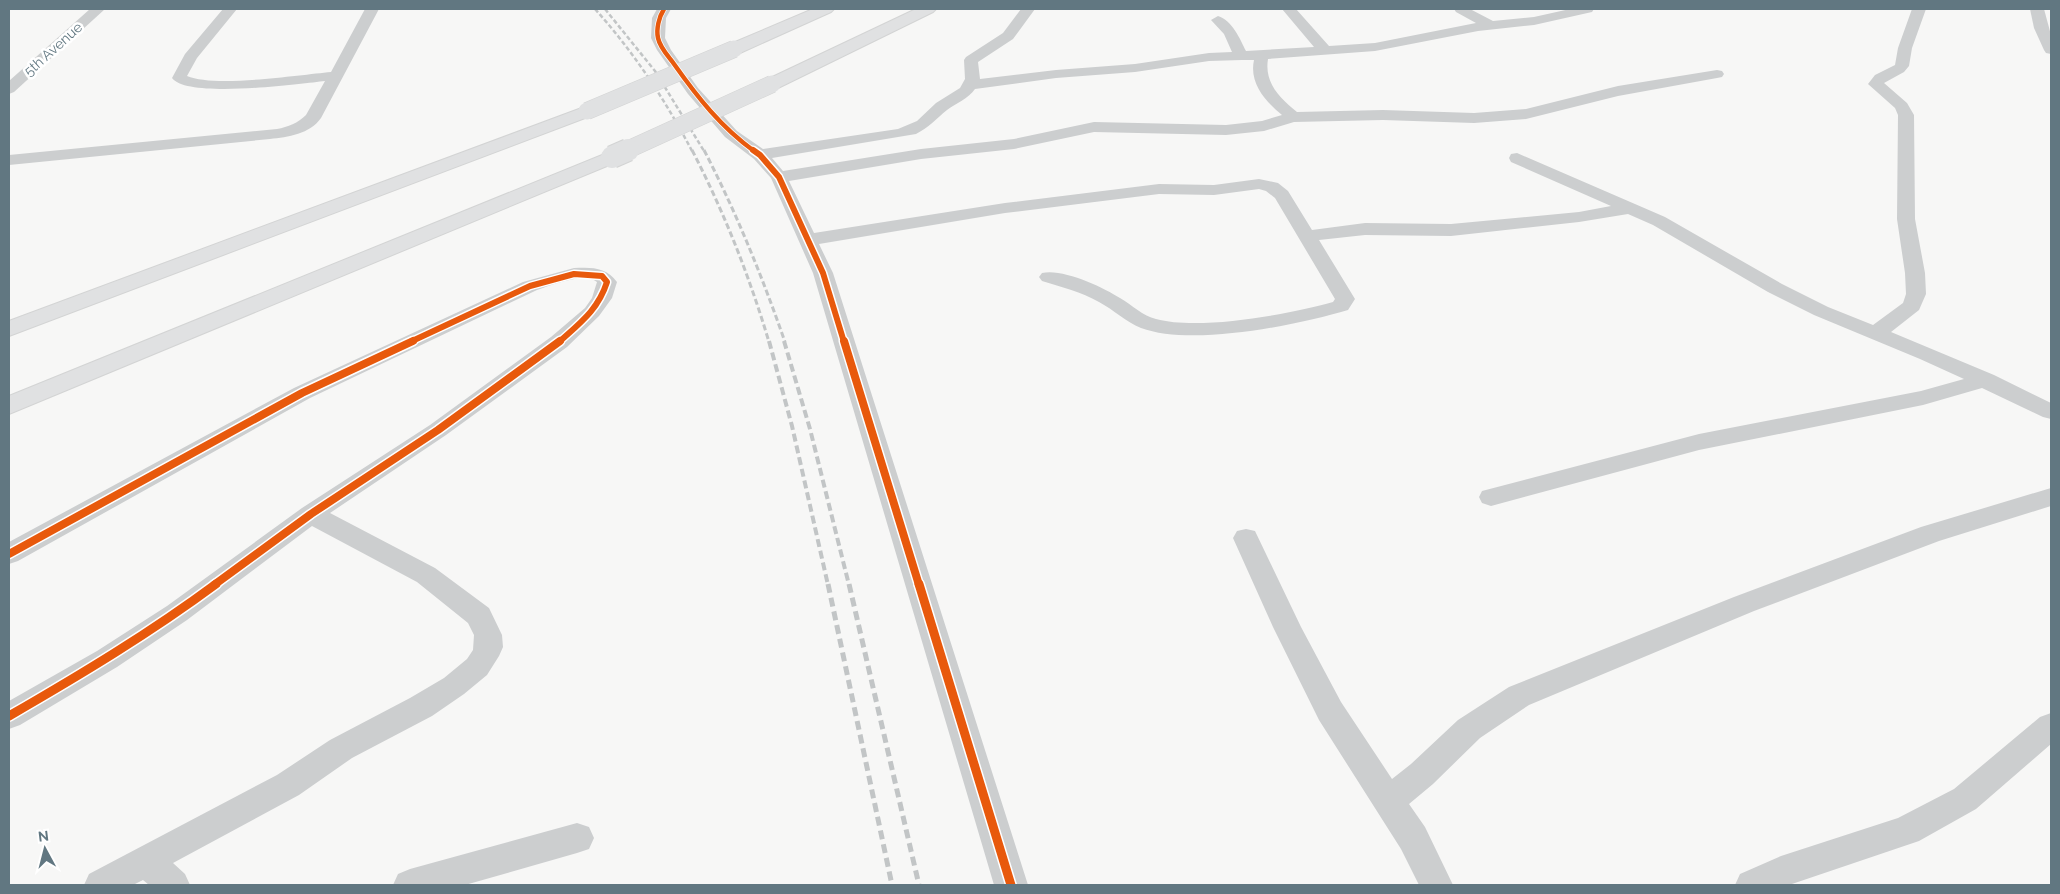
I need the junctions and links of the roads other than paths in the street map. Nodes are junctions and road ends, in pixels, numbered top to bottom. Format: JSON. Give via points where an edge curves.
{"nodes":[{"id":1,"x":98,"y":9,"type":"edge"},
{"id":2,"x":230,"y":9,"type":"edge"},
{"id":3,"x":372,"y":9,"type":"edge"},
{"id":4,"x":664,"y":9,"type":"edge"},
{"id":5,"x":826,"y":9,"type":"edge"},
{"id":6,"x":928,"y":9,"type":"edge"},
{"id":7,"x":1028,"y":9,"type":"edge"},
{"id":8,"x":1288,"y":9,"type":"edge"},
{"id":9,"x":1461,"y":9,"type":"edge"},
{"id":10,"x":1587,"y":9,"type":"edge"},
{"id":11,"x":1919,"y":9,"type":"edge"},
{"id":12,"x":2037,"y":9,"type":"edge"},
{"id":13,"x":1218,"y":20,"type":"dead end"},
{"id":14,"x":1489,"y":25,"type":"junction"},
{"id":15,"x":2051,"y":50,"type":"edge"},
{"id":16,"x":1326,"y":51,"type":"junction"},
{"id":17,"x":1241,"y":56,"type":"junction"},
{"id":18,"x":1262,"y":56,"type":"junction"},
{"id":19,"x":1716,"y":74,"type":"dead end"},
{"id":20,"x":334,"y":76,"type":"junction"},
{"id":21,"x":971,"y":85,"type":"junction"},
{"id":22,"x":9,"y":89,"type":"edge"},
{"id":23,"x":1293,"y":117,"type":"junction"},
{"id":24,"x":760,"y":155,"type":"junction"},
{"id":25,"x":1517,"y":158,"type":"dead end"},
{"id":26,"x":9,"y":160,"type":"edge"},
{"id":27,"x":779,"y":177,"type":"junction"},
{"id":28,"x":1630,"y":208,"type":"junction"},
{"id":29,"x":1308,"y":236,"type":"junction"},
{"id":30,"x":806,"y":240,"type":"junction"},
{"id":31,"x":1049,"y":277,"type":"dead end"},
{"id":32,"x":9,"y":329,"type":"edge"},
{"id":33,"x":1877,"y":332,"type":"junction"},
{"id":34,"x":1986,"y":380,"type":"junction"},
{"id":35,"x":9,"y":406,"type":"edge"},
{"id":36,"x":2051,"y":412,"type":"edge"},
{"id":37,"x":1491,"y":497,"type":"dead end"},
{"id":38,"x":2051,"y":497,"type":"edge"},
{"id":39,"x":311,"y":514,"type":"junction"},
{"id":40,"x":1246,"y":538,"type":"dead end"},
{"id":41,"x":9,"y":554,"type":"edge"},
{"id":42,"x":9,"y":716,"type":"edge"},
{"id":43,"x":2051,"y":726,"type":"edge"},
{"id":44,"x":1388,"y":801,"type":"junction"},
{"id":45,"x":577,"y":838,"type":"dead end"},
{"id":46,"x":145,"y":860,"type":"junction"},
{"id":47,"x":101,"y":885,"type":"edge"},
{"id":48,"x":174,"y":885,"type":"edge"},
{"id":49,"x":410,"y":885,"type":"edge"},
{"id":50,"x":1012,"y":885,"type":"edge"},
{"id":51,"x":1436,"y":885,"type":"edge"},
{"id":52,"x":1752,"y":885,"type":"edge"}],
"edges":[{"from":1,"to":22,"type":"street","name":"5th Avenue"},
{"from":2,"to":20,"type":"street","via":[[190,57],[179,78],[183,82],[226,84]]},
{"from":3,"to":20,"type":"street"},
{"from":4,"to":24,"type":"street","via":[[659,18],[658,38],[664,50],[693,91],[731,134]]},
{"from":5,"to":32,"type":"highway","bridge":true,"via":[[587,111]]},
{"from":6,"to":35,"type":"highway","bridge":true,"via":[[612,157]]},
{"from":7,"to":21,"type":"street","via":[[1008,36],[971,60]]},
{"from":8,"to":16,"type":"street"},
{"from":9,"to":14,"type":"street"},
{"from":10,"to":14,"type":"street","via":[[1534,21]]},
{"from":11,"to":33,"type":"street","via":[[1902,66],[1880,78],[1876,84],[1901,106],[1906,115],[1906,219],[1916,294],[1912,306]]},
{"from":12,"to":15,"type":"street"},
{"from":13,"to":17,"type":"street","via":[[1234,40]]},
{"from":14,"to":16,"type":"street","via":[[1375,47]]},
{"from":16,"to":18,"type":"street"},
{"from":17,"to":18,"type":"street"},
{"from":17,"to":21,"type":"street"},
{"from":18,"to":23,"type":"street","via":[[1258,67],[1263,85],[1279,106]]},
{"from":19,"to":23,"type":"street","via":[[1618,91],[1526,114],[1474,118],[1396,115]]},
{"from":20,"to":26,"type":"street","via":[[312,118],[291,130]]},
{"from":21,"to":24,"type":"street","via":[[924,124],[910,131]]},
{"from":23,"to":27,"type":"street","via":[[1264,126],[1226,130],[1094,127],[1014,144],[921,154]]},
{"from":24,"to":27,"type":"street"},
{"from":25,"to":28,"type":"street"},
{"from":27,"to":30,"type":"street"},
{"from":28,"to":29,"type":"street","via":[[1578,218],[1460,230],[1365,229]]},
{"from":28,"to":33,"type":"street","via":[[1659,221],[1775,288],[1821,311]]},
{"from":29,"to":30,"type":"street","via":[[1277,190],[1250,184],[1214,190],[1150,190]]},
{"from":29,"to":31,"type":"street","via":[[1343,293],[1344,304],[1281,319],[1199,328],[1152,325],[1093,291]]},
{"from":30,"to":50,"type":"street","via":[[823,273]]},
{"from":33,"to":34,"type":"street"},
{"from":34,"to":36,"type":"street"},
{"from":34,"to":37,"type":"street","via":[[1923,398],[1699,442]]},
{"from":38,"to":44,"type":"street","via":[[1930,534],[1744,604],[1519,696],[1469,729]]},
{"from":39,"to":41,"type":"street","via":[[438,430],[559,342],[592,312],[602,298],[607,282],[602,276],[581,272],[530,286],[302,394]]},
{"from":39,"to":42,"type":"street","via":[[177,613],[107,659]]},
{"from":39,"to":46,"type":"street","via":[[426,575],[479,616],[488,635],[489,647],[485,656],[454,686],[421,707],[342,749],[288,785]]},
{"from":40,"to":44,"type":"street","via":[[1330,711]]},
{"from":43,"to":52,"type":"street","via":[[1965,799],[1907,830],[1780,872]]},
{"from":44,"to":51,"type":"street","via":[[1413,838]]},
{"from":45,"to":49,"type":"street"},
{"from":46,"to":47,"type":"street"},
{"from":46,"to":48,"type":"street"}]}
